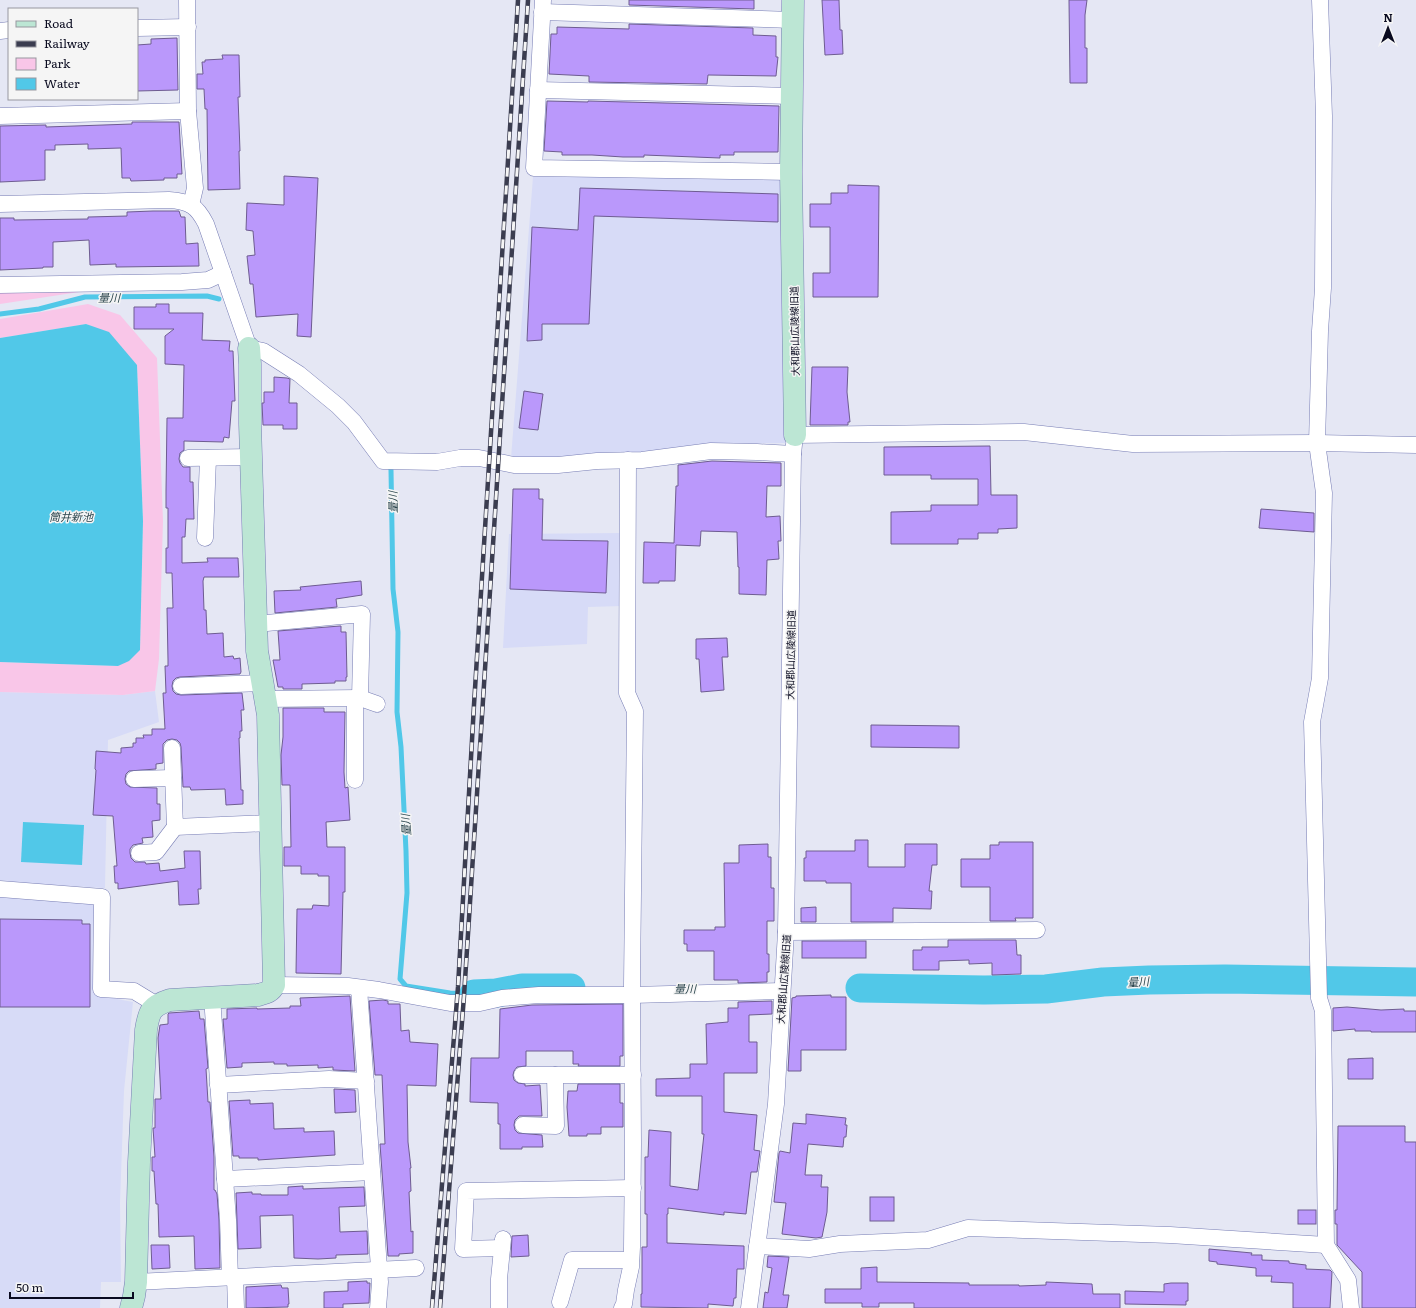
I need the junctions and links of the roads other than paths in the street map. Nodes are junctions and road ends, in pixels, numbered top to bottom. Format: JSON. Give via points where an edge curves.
{"nodes":[{"id":1,"x":187,"y":0,"type":"edge"},
{"id":2,"x":1320,"y":0,"type":"edge"},
{"id":3,"x":543,"y":6,"type":"edge"},
{"id":4,"x":793,"y":10,"type":"edge"},
{"id":5,"x":188,"y":27,"type":"junction"},
{"id":6,"x":138,"y":28,"type":"edge"},
{"id":7,"x":538,"y":90,"type":"junction"},
{"id":8,"x":792,"y":96,"type":"junction"},
{"id":9,"x":188,"y":111,"type":"junction"},
{"id":10,"x":0,"y":116,"type":"edge"},
{"id":11,"x":791,"y":172,"type":"junction"},
{"id":12,"x":0,"y":204,"type":"edge"},
{"id":13,"x":190,"y":205,"type":"junction"},
{"id":14,"x":223,"y":273,"type":"junction"},
{"id":15,"x":0,"y":285,"type":"edge"},
{"id":16,"x":249,"y":348,"type":"junction"},
{"id":17,"x":1317,"y":443,"type":"junction"},
{"id":18,"x":794,"y":445,"type":"junction"},
{"id":19,"x":1416,"y":445,"type":"edge"},
{"id":20,"x":251,"y":457,"type":"junction"},
{"id":21,"x":188,"y":458,"type":"dead end"},
{"id":22,"x":208,"y":458,"type":"junction"},
{"id":23,"x":628,"y":460,"type":"junction"},
{"id":24,"x":205,"y":538,"type":"dead end"},
{"id":25,"x":256,"y":624,"type":"junction"},
{"id":26,"x":181,"y":686,"type":"dead end"},
{"id":27,"x":264,"y":691,"type":"junction"},
{"id":28,"x":357,"y":698,"type":"junction"},
{"id":29,"x":377,"y":704,"type":"dead end"},
{"id":30,"x":172,"y":748,"type":"dead end"},
{"id":31,"x":173,"y":778,"type":"junction"},
{"id":32,"x":134,"y":779,"type":"dead end"},
{"id":33,"x":355,"y":780,"type":"dead end"},
{"id":34,"x":270,"y":823,"type":"junction"},
{"id":35,"x":175,"y":827,"type":"junction"},
{"id":36,"x":139,"y":853,"type":"dead end"},
{"id":37,"x":0,"y":889,"type":"edge"},
{"id":38,"x":1037,"y":930,"type":"dead end"},
{"id":39,"x":786,"y":932,"type":"junction"},
{"id":40,"x":274,"y":985,"type":"junction"},
{"id":41,"x":359,"y":988,"type":"junction"},
{"id":42,"x":632,"y":990,"type":"junction"},
{"id":43,"x":782,"y":991,"type":"junction"},
{"id":44,"x":212,"y":997,"type":"junction"},
{"id":45,"x":157,"y":1005,"type":"junction"},
{"id":46,"x":522,"y":1075,"type":"dead end"},
{"id":47,"x":555,"y":1075,"type":"junction"},
{"id":48,"x":633,"y":1075,"type":"junction"},
{"id":49,"x":366,"y":1081,"type":"junction"},
{"id":50,"x":218,"y":1085,"type":"junction"},
{"id":51,"x":523,"y":1125,"type":"dead end"},
{"id":52,"x":372,"y":1172,"type":"junction"},
{"id":53,"x":225,"y":1179,"type":"junction"},
{"id":54,"x":633,"y":1188,"type":"junction"},
{"id":55,"x":1326,"y":1245,"type":"junction"},
{"id":56,"x":757,"y":1246,"type":"junction"},
{"id":57,"x":631,"y":1260,"type":"junction"},
{"id":58,"x":416,"y":1268,"type":"dead end"},
{"id":59,"x":379,"y":1270,"type":"junction"},
{"id":60,"x":233,"y":1277,"type":"junction"},
{"id":61,"x":136,"y":1282,"type":"junction"},
{"id":62,"x":560,"y":1302,"type":"dead end"},
{"id":63,"x":131,"y":1308,"type":"edge"},
{"id":64,"x":236,"y":1308,"type":"edge"},
{"id":65,"x":378,"y":1308,"type":"edge"},
{"id":66,"x":499,"y":1308,"type":"edge"},
{"id":67,"x":622,"y":1308,"type":"edge"},
{"id":68,"x":749,"y":1308,"type":"edge"},
{"id":69,"x":1351,"y":1308,"type":"edge"}],
"edges":[{"from":1,"to":5,"type":"street"},
{"from":2,"to":17,"type":"street","via":[[1324,116],[1323,280]]},
{"from":3,"to":4,"type":"street"},
{"from":3,"to":7,"type":"street"},
{"from":4,"to":8,"type":"street","name":"大和郡山広陵線旧道"},
{"from":5,"to":6,"type":"street"},
{"from":5,"to":9,"type":"street"},
{"from":7,"to":8,"type":"street"},
{"from":7,"to":11,"type":"street","via":[[534,168]]},
{"from":8,"to":11,"type":"street","name":"大和郡山広陵線旧道"},
{"from":9,"to":10,"type":"street"},
{"from":9,"to":13,"type":"street","via":[[195,188]]},
{"from":11,"to":18,"type":"street","name":"大和郡山広陵線旧道"},
{"from":12,"to":13,"type":"street","via":[[181,200]]},
{"from":13,"to":14,"type":"street","via":[[199,212],[206,224]]},
{"from":14,"to":15,"type":"street","via":[[208,280],[182,282]]},
{"from":14,"to":16,"type":"street"},
{"from":16,"to":20,"type":"street"},
{"from":16,"to":23,"type":"street","via":[[263,351],[299,374],[338,406],[354,422],[383,461],[437,462],[479,458],[514,465],[558,465]]},
{"from":17,"to":18,"type":"street","via":[[1133,444],[1024,432]]},
{"from":17,"to":19,"type":"street"},
{"from":17,"to":55,"type":"street","via":[[1324,493],[1320,678],[1312,722],[1319,998],[1323,1011]]},
{"from":18,"to":23,"type":"street","via":[[757,452],[711,451]]},
{"from":18,"to":39,"type":"street","name":"大和郡山広陵線旧道"},
{"from":20,"to":22,"type":"street"},
{"from":20,"to":25,"type":"street"},
{"from":21,"to":22,"type":"street"},
{"from":22,"to":24,"type":"street"},
{"from":23,"to":42,"type":"street","via":[[627,693],[635,711]]},
{"from":25,"to":27,"type":"street","via":[[257,651]]},
{"from":25,"to":28,"type":"street","via":[[362,614]]},
{"from":26,"to":27,"type":"street"},
{"from":27,"to":28,"type":"street"},
{"from":27,"to":34,"type":"street","via":[[268,715]]},
{"from":28,"to":29,"type":"street"},
{"from":28,"to":33,"type":"street"},
{"from":30,"to":31,"type":"street"},
{"from":31,"to":32,"type":"street"},
{"from":31,"to":35,"type":"street"},
{"from":34,"to":35,"type":"street"},
{"from":34,"to":40,"type":"street"},
{"from":35,"to":36,"type":"street","via":[[156,852]]},
{"from":37,"to":45,"type":"street","via":[[102,897],[101,989],[134,991]]},
{"from":38,"to":39,"type":"street"},
{"from":39,"to":43,"type":"street","name":"大和郡山広陵線旧道"},
{"from":40,"to":41,"type":"street"},
{"from":40,"to":44,"type":"street","via":[[272,990],[266,993]]},
{"from":41,"to":42,"type":"street","via":[[450,1003],[480,1004],[520,996]]},
{"from":41,"to":49,"type":"street"},
{"from":42,"to":43,"type":"street"},
{"from":42,"to":48,"type":"street"},
{"from":43,"to":56,"type":"street","name":"大和郡山広陵線旧道","via":[[776,1104]]},
{"from":44,"to":45,"type":"street","via":[[170,1000]]},
{"from":44,"to":50,"type":"street"},
{"from":45,"to":61,"type":"street","via":[[148,1016],[146,1030]]},
{"from":46,"to":47,"type":"street"},
{"from":47,"to":48,"type":"street"},
{"from":47,"to":51,"type":"street","via":[[556,1126]]},
{"from":48,"to":54,"type":"street"},
{"from":49,"to":50,"type":"street","via":[[329,1079]]},
{"from":49,"to":52,"type":"street"},
{"from":50,"to":53,"type":"street"},
{"from":52,"to":53,"type":"street"},
{"from":52,"to":59,"type":"street"},
{"from":53,"to":60,"type":"street"},
{"from":54,"to":57,"type":"street"},
{"from":54,"to":66,"type":"street","via":[[466,1191],[463,1249],[503,1243]]},
{"from":55,"to":56,"type":"street","via":[[1170,1235],[968,1228],[928,1240],[840,1244],[809,1249]]},
{"from":55,"to":69,"type":"street","via":[[1348,1280]]},
{"from":56,"to":68,"type":"street","name":"大和郡山広陵線旧道"},
{"from":57,"to":62,"type":"street","via":[[572,1260]]},
{"from":57,"to":67,"type":"street"},
{"from":58,"to":59,"type":"street"},
{"from":59,"to":60,"type":"street"},
{"from":59,"to":65,"type":"street"},
{"from":60,"to":61,"type":"street"},
{"from":60,"to":64,"type":"street"},
{"from":61,"to":63,"type":"street"}]}
